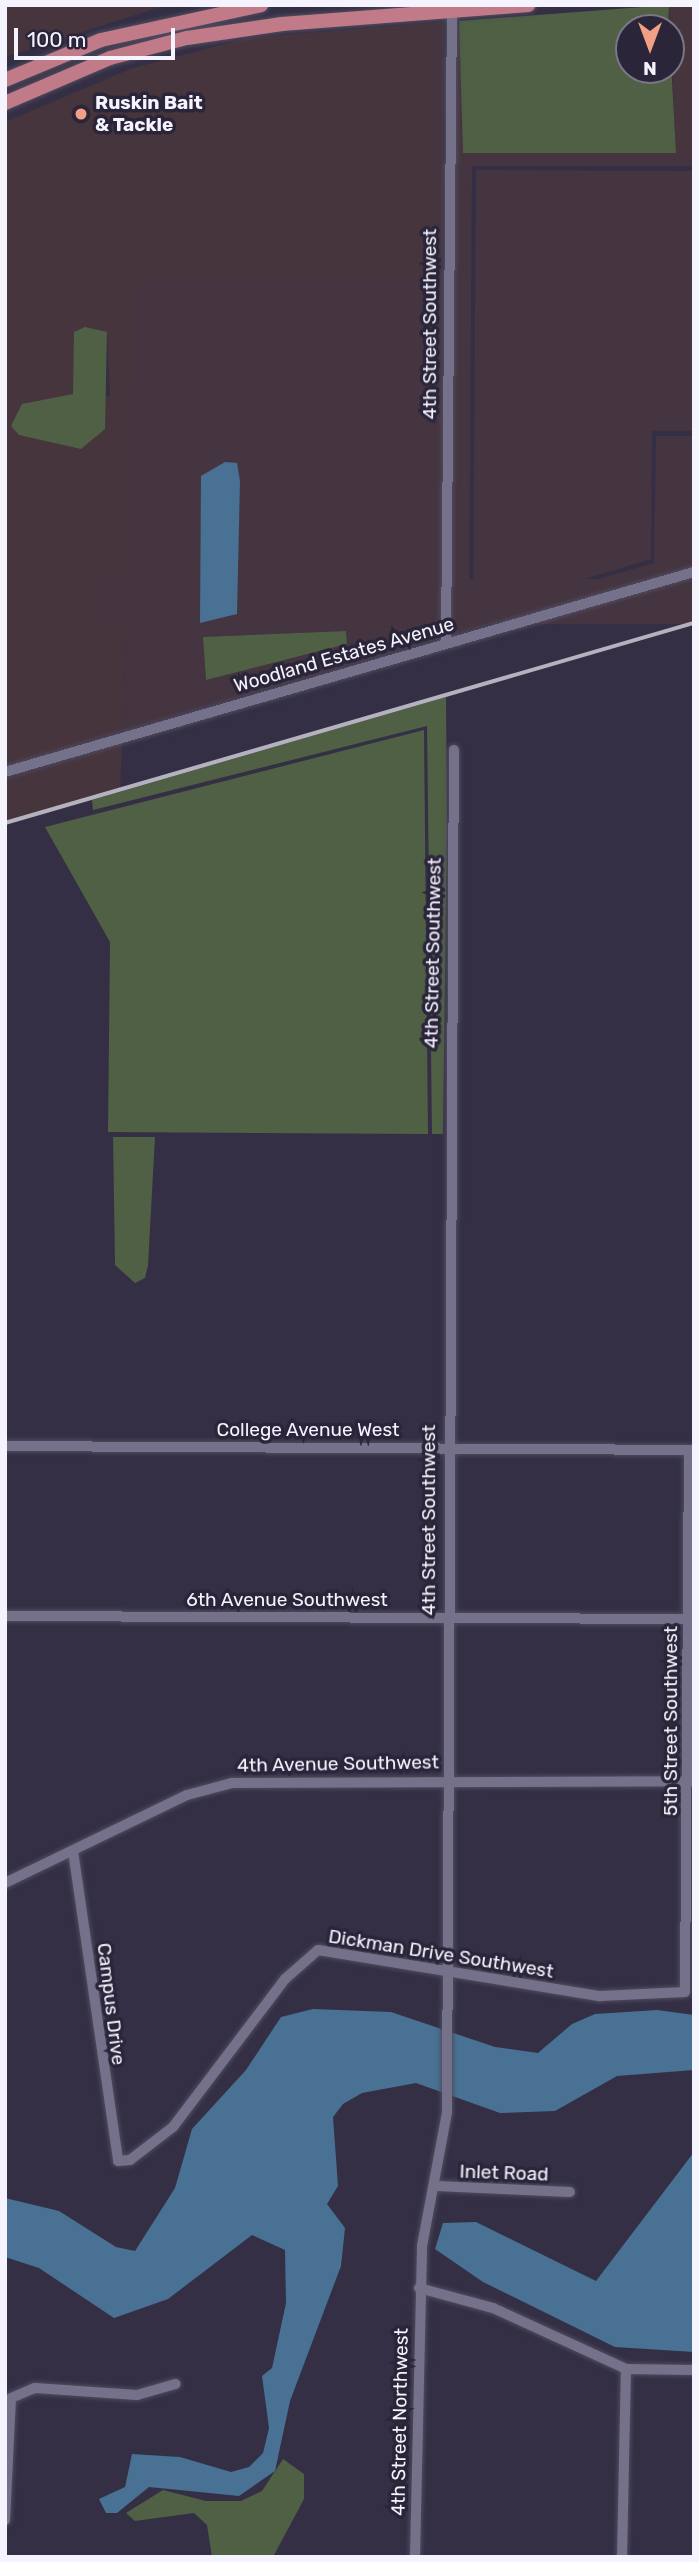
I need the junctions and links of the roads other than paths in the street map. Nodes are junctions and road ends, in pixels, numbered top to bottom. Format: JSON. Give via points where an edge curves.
{"nodes":[{"id":1,"x":261,"y":5,"type":"edge"},
{"id":2,"x":528,"y":5,"type":"edge"},
{"id":3,"x":451,"y":9,"type":"edge"},
{"id":4,"x":153,"y":26,"type":"junction"},
{"id":5,"x":155,"y":48,"type":"junction"},
{"id":6,"x":5,"y":80,"type":"edge"},
{"id":7,"x":5,"y":103,"type":"edge"},
{"id":8,"x":694,"y":572,"type":"edge"},
{"id":9,"x":446,"y":643,"type":"junction"},
{"id":10,"x":454,"y":750,"type":"dead end"},
{"id":11,"x":5,"y":772,"type":"edge"},
{"id":12,"x":5,"y":1446,"type":"edge"},
{"id":13,"x":447,"y":1449,"type":"junction"},
{"id":14,"x":691,"y":1450,"type":"edge"},
{"id":15,"x":5,"y":1616,"type":"edge"},
{"id":16,"x":446,"y":1618,"type":"junction"},
{"id":17,"x":691,"y":1619,"type":"edge"},
{"id":18,"x":445,"y":1779,"type":"junction"},
{"id":19,"x":691,"y":1781,"type":"edge"},
{"id":20,"x":74,"y":1851,"type":"junction"},
{"id":21,"x":5,"y":1883,"type":"edge"},
{"id":22,"x":443,"y":1974,"type":"junction"},
{"id":23,"x":685,"y":1992,"type":"joint"},
{"id":24,"x":118,"y":2161,"type":"joint"},
{"id":25,"x":436,"y":2186,"type":"junction"},
{"id":26,"x":570,"y":2192,"type":"dead end"},
{"id":27,"x":419,"y":2288,"type":"junction"},
{"id":28,"x":626,"y":2370,"type":"junction"},
{"id":29,"x":694,"y":2370,"type":"edge"},
{"id":30,"x":175,"y":2384,"type":"dead end"},
{"id":31,"x":5,"y":2520,"type":"edge"},
{"id":32,"x":415,"y":2557,"type":"edge"},
{"id":33,"x":622,"y":2557,"type":"edge"}],
"edges":[{"from":1,"to":4,"type":"main road"},
{"from":2,"to":3,"type":"main road"},
{"from":3,"to":5,"type":"main road","via":[[254,27]]},
{"from":3,"to":9,"type":"street","name":"4th Street Southwest"},
{"from":4,"to":5,"type":"street"},
{"from":4,"to":6,"type":"main road"},
{"from":5,"to":7,"type":"main road","via":[[110,58]]},
{"from":8,"to":9,"type":"street","name":"Woodland Estates Avenue"},
{"from":9,"to":11,"type":"street","name":"Woodland Estates Avenue"},
{"from":10,"to":13,"type":"street","name":"4th Street Southwest"},
{"from":12,"to":13,"type":"street","name":"College Avenue West"},
{"from":13,"to":14,"type":"street","name":"College Avenue West"},
{"from":13,"to":16,"type":"street","name":"4th Street Southwest"},
{"from":14,"to":17,"type":"street","name":"5th Street Southwest"},
{"from":15,"to":16,"type":"street","name":"6th Avenue Southwest"},
{"from":16,"to":17,"type":"street","name":"6th Avenue Southwest"},
{"from":16,"to":18,"type":"street","name":"4th Street Southwest"},
{"from":17,"to":19,"type":"street","name":"5th Street Southwest"},
{"from":18,"to":19,"type":"street","name":"4th Avenue Southwest"},
{"from":18,"to":20,"type":"street","name":"4th Avenue Southwest","via":[[232,1783],[187,1795]]},
{"from":18,"to":22,"type":"street","name":"4th Street Southwest"},
{"from":19,"to":23,"type":"street","name":"5th Street Southwest"},
{"from":20,"to":21,"type":"street","name":"4th Avenue Southwest"},
{"from":20,"to":24,"type":"street","name":"Campus Drive"},
{"from":22,"to":23,"type":"street","name":"Dickman Drive Southwest","via":[[600,1996]]},
{"from":22,"to":24,"type":"street","name":"Dickman Drive Southwest","via":[[318,1950],[285,1979],[173,2127],[130,2160]]},
{"from":22,"to":25,"type":"street","name":"4th Street Southwest","via":[[447,2112]]},
{"from":25,"to":26,"type":"street","name":"Inlet Road"},
{"from":25,"to":27,"type":"street","name":"4th Street Southwest"},
{"from":27,"to":28,"type":"street","via":[[493,2308]]},
{"from":27,"to":32,"type":"street","name":"4th Street Northwest"},
{"from":28,"to":29,"type":"street"},
{"from":28,"to":33,"type":"street"},
{"from":30,"to":31,"type":"street","via":[[137,2395],[35,2388],[11,2398]]}]}
